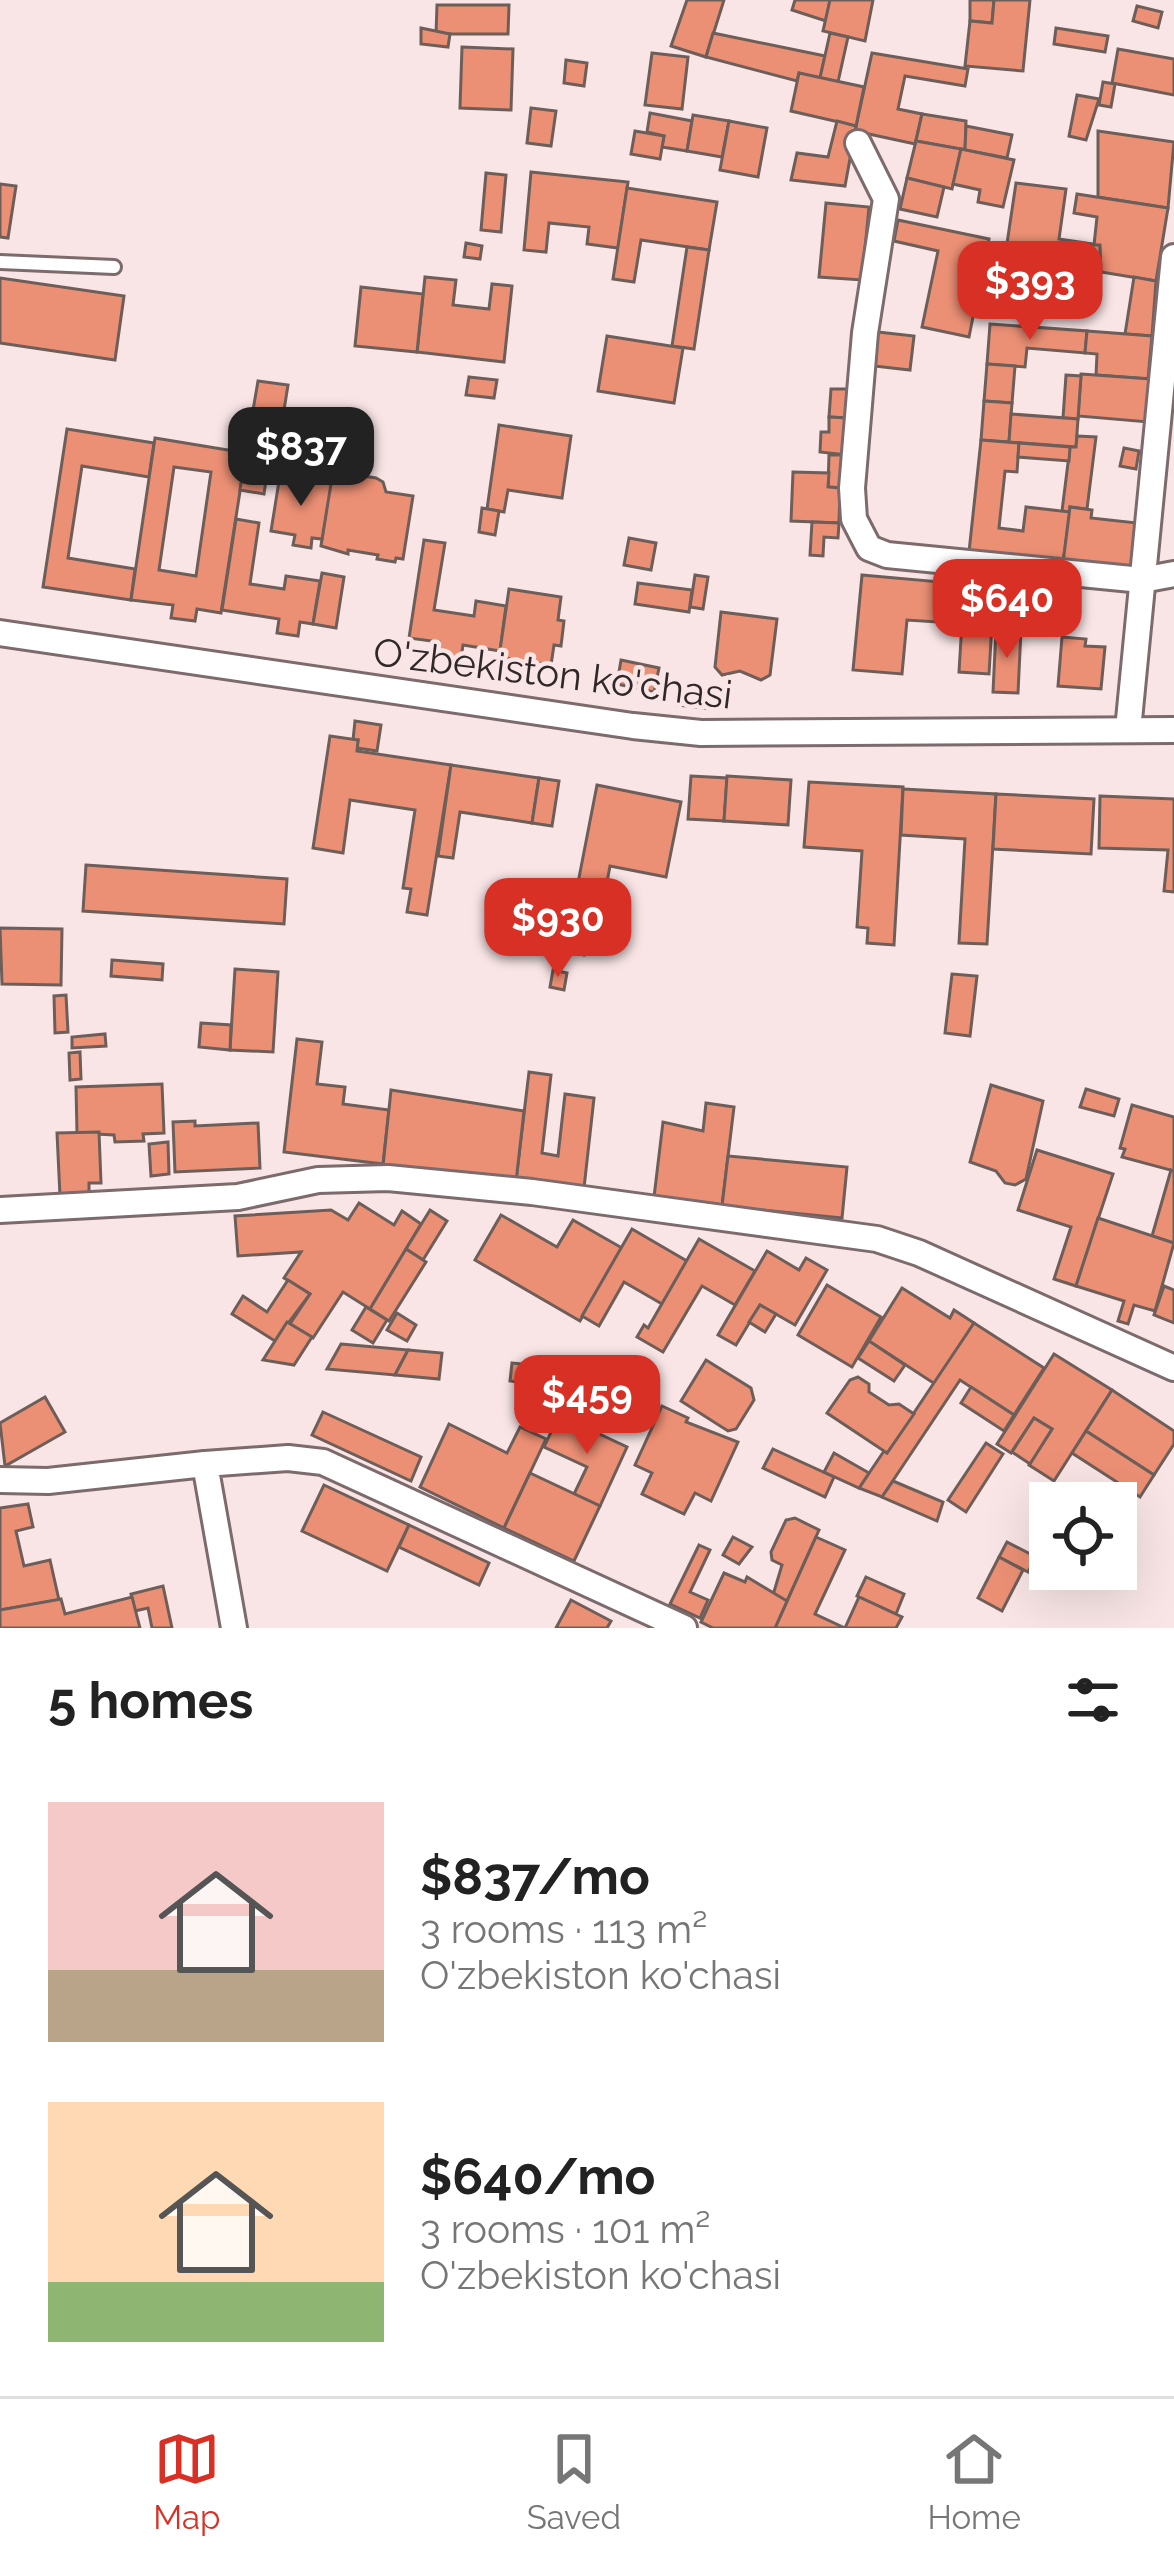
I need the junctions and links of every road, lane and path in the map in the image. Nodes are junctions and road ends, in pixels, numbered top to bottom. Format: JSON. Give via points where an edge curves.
{"nodes":[{"id":1,"x":858,"y":143,"type":"dead end"},
{"id":2,"x":1174,"y":257,"type":"edge"},
{"id":3,"x":0,"y":262,"type":"edge"},
{"id":4,"x":114,"y":267,"type":"dead end"},
{"id":5,"x":1174,"y":574,"type":"edge"},
{"id":6,"x":1142,"y":580,"type":"junction"},
{"id":7,"x":0,"y":633,"type":"edge"},
{"id":8,"x":1128,"y":730,"type":"junction"},
{"id":9,"x":1174,"y":730,"type":"edge"},
{"id":10,"x":0,"y":1210,"type":"edge"},
{"id":11,"x":1174,"y":1368,"type":"edge"},
{"id":12,"x":206,"y":1464,"type":"junction"},
{"id":13,"x":0,"y":1480,"type":"edge"},
{"id":14,"x":234,"y":1628,"type":"edge"},
{"id":15,"x":684,"y":1628,"type":"edge"}],
"edges":[{"from":1,"to":6,"type":"street","via":[[886,199],[852,488],[861,538],[887,555]]},
{"from":2,"to":6,"type":"street"},
{"from":3,"to":4,"type":"lane"},
{"from":5,"to":6,"type":"street"},
{"from":6,"to":8,"type":"street"},
{"from":7,"to":8,"type":"street","name":"O'zbekiston ko'chasi","via":[[701,733]]},
{"from":8,"to":9,"type":"street","name":"O'zbekiston ko'chasi"},
{"from":10,"to":11,"type":"street","via":[[388,1178],[577,1198],[877,1239]]},
{"from":12,"to":13,"type":"street"},
{"from":12,"to":14,"type":"street"},
{"from":12,"to":15,"type":"street","via":[[323,1462]]}]}
